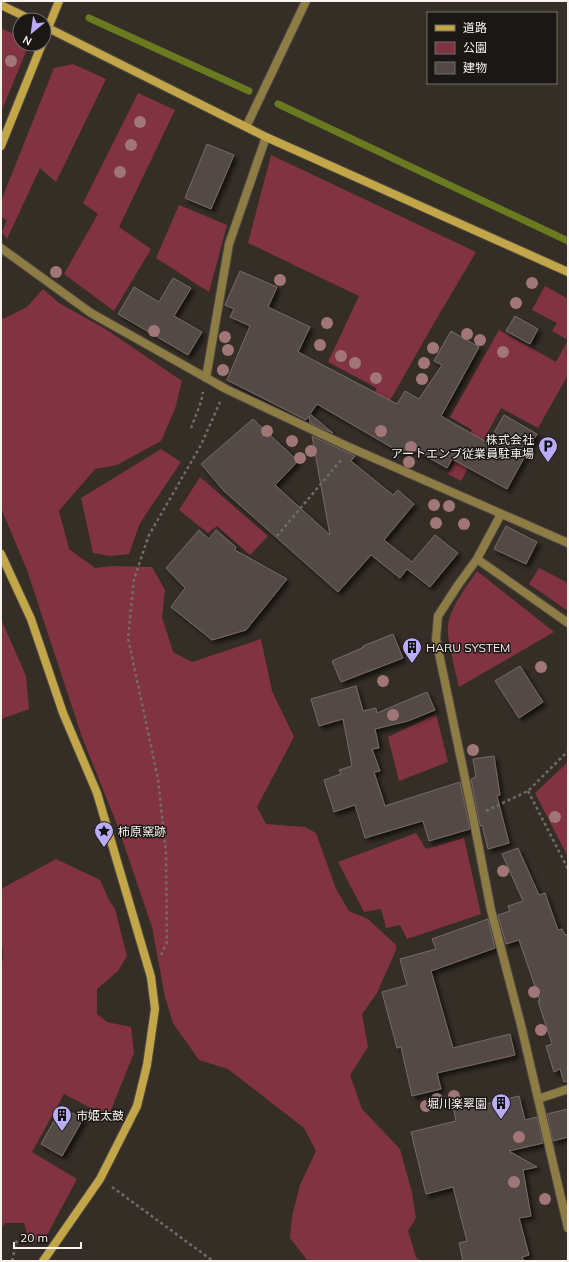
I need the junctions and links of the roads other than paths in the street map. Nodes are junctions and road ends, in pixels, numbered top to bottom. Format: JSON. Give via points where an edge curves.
{"nodes":[{"id":1,"x":59,"y":1,"type":"edge"},
{"id":2,"x":306,"y":1,"type":"edge"},
{"id":3,"x":1,"y":5,"type":"edge"},
{"id":4,"x":15,"y":12,"type":"edge"},
{"id":5,"x":52,"y":15,"type":"edge"},
{"id":6,"x":52,"y":30,"type":"edge"},
{"id":7,"x":39,"y":52,"type":"edge"},
{"id":8,"x":246,"y":127,"type":"junction"},
{"id":9,"x":266,"y":137,"type":"junction"},
{"id":10,"x":1,"y":146,"type":"edge"},
{"id":11,"x":1,"y":248,"type":"edge"},
{"id":12,"x":568,"y":272,"type":"edge"},
{"id":13,"x":206,"y":378,"type":"junction"},
{"id":14,"x":501,"y":514,"type":"junction"},
{"id":15,"x":568,"y":543,"type":"edge"},
{"id":16,"x":1,"y":554,"type":"edge"},
{"id":17,"x":476,"y":559,"type":"junction"},
{"id":18,"x":568,"y":623,"type":"edge"},
{"id":19,"x":568,"y":1088,"type":"edge"},
{"id":20,"x":538,"y":1099,"type":"junction"},
{"id":21,"x":568,"y":1228,"type":"edge"},
{"id":22,"x":43,"y":1261,"type":"edge"}],
"edges":[{"from":1,"to":5,"type":"street"},
{"from":2,"to":8,"type":"street"},
{"from":3,"to":4,"type":"street"},
{"from":6,"to":8,"type":"street"},
{"from":7,"to":10,"type":"street"},
{"from":8,"to":9,"type":"street"},
{"from":9,"to":12,"type":"street"},
{"from":9,"to":13,"type":"street","via":[[229,244]]},
{"from":11,"to":13,"type":"street","via":[[91,313]]},
{"from":13,"to":14,"type":"street","via":[[351,448]]},
{"from":14,"to":15,"type":"street"},
{"from":14,"to":17,"type":"street"},
{"from":16,"to":22,"type":"street","via":[[31,619],[63,713],[97,792],[151,978],[155,1009],[147,1065],[137,1106],[100,1178]]},
{"from":17,"to":18,"type":"street"},
{"from":17,"to":20,"type":"street","via":[[438,616],[436,639],[491,910]]},
{"from":19,"to":20,"type":"street"},
{"from":20,"to":21,"type":"street"}]}
